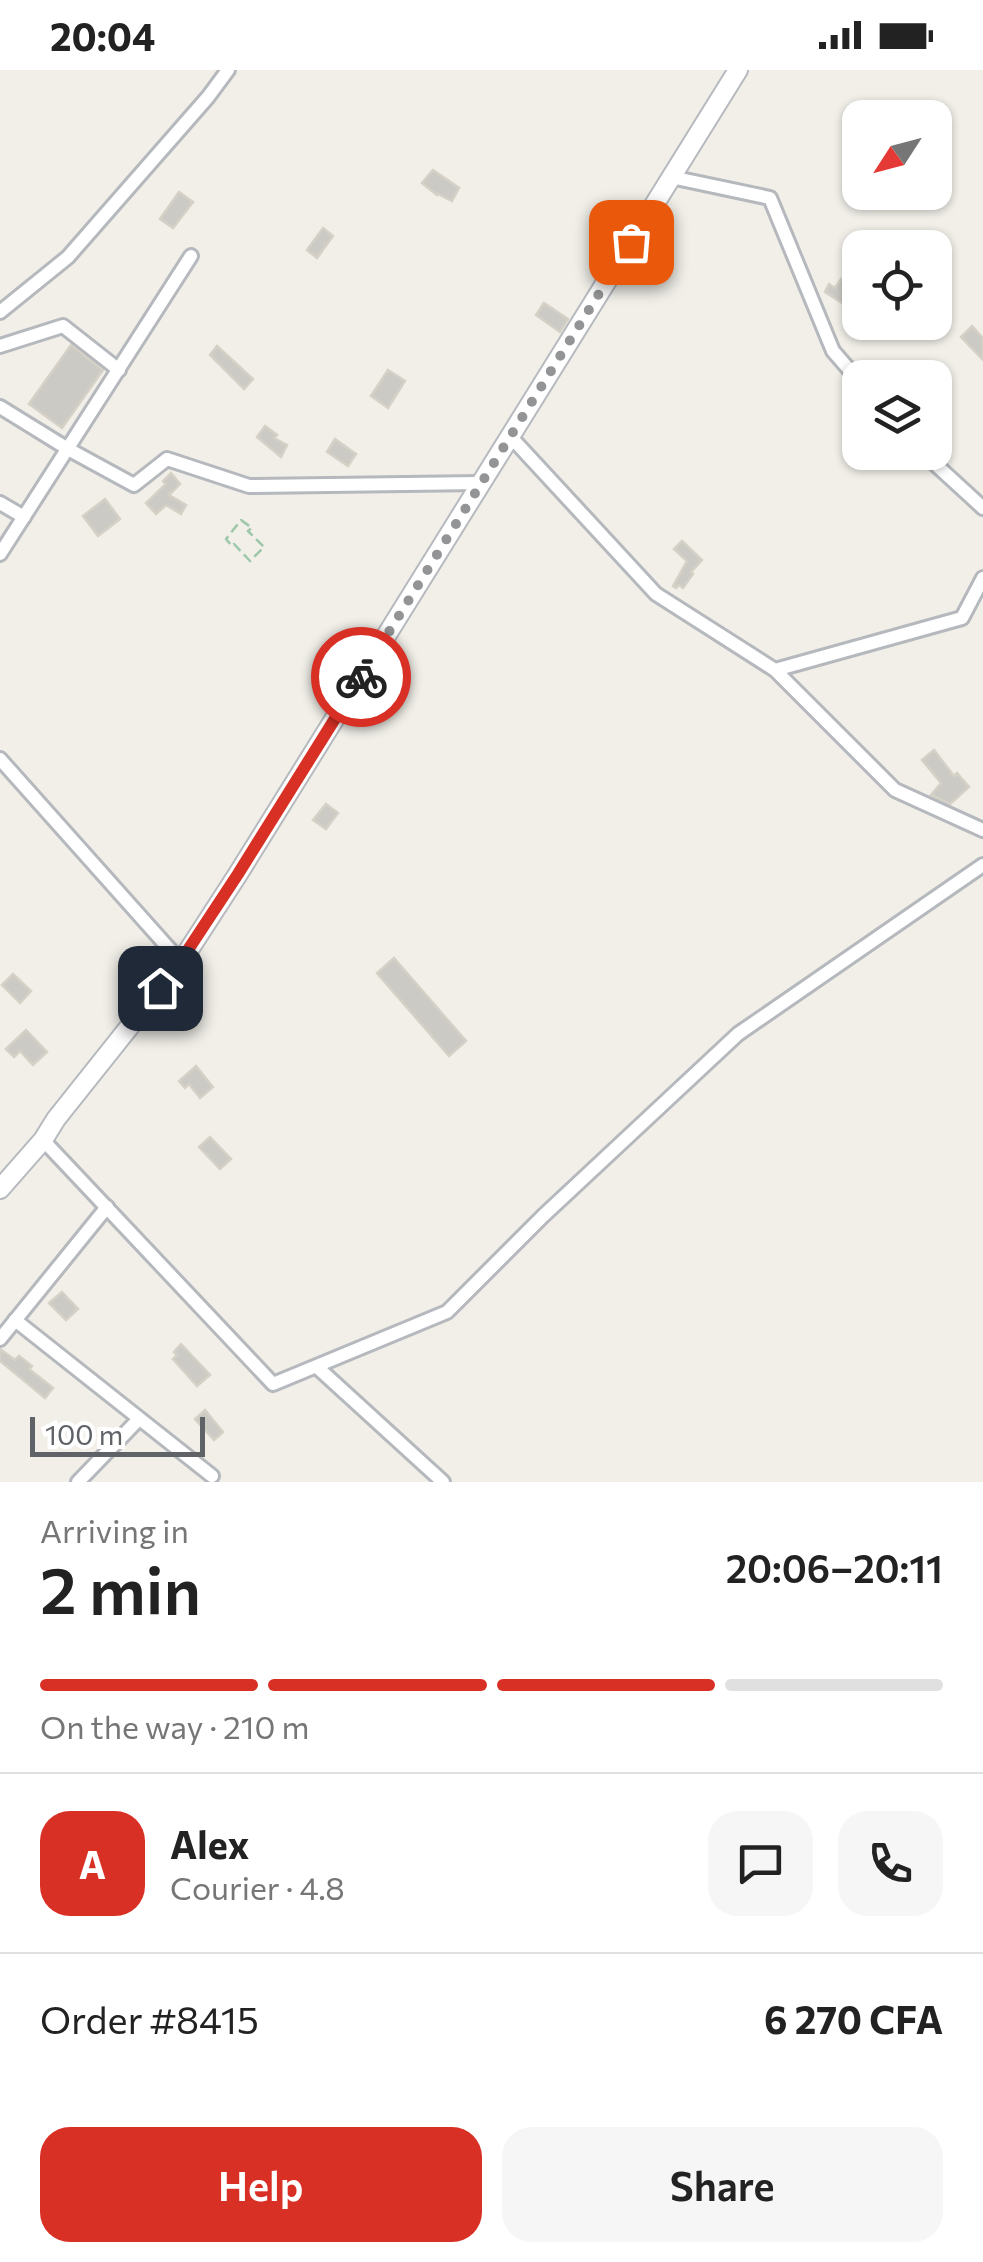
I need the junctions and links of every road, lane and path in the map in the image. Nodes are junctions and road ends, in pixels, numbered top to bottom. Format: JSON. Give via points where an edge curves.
{"nodes":[{"id":1,"x":228,"y":70,"type":"edge"},
{"id":2,"x":738,"y":70,"type":"edge"},
{"id":3,"x":671,"y":177,"type":"junction"},
{"id":4,"x":191,"y":256,"type":"dead end"},
{"id":5,"x":0,"y":312,"type":"edge"},
{"id":6,"x":0,"y":346,"type":"edge"},
{"id":7,"x":842,"y":361,"type":"edge"},
{"id":8,"x":120,"y":370,"type":"junction"},
{"id":9,"x":0,"y":408,"type":"edge"},
{"id":10,"x":510,"y":436,"type":"junction"},
{"id":11,"x":68,"y":449,"type":"junction"},
{"id":12,"x":942,"y":470,"type":"edge"},
{"id":13,"x":481,"y":483,"type":"junction"},
{"id":14,"x":0,"y":503,"type":"edge"},
{"id":15,"x":983,"y":508,"type":"edge"},
{"id":16,"x":24,"y":517,"type":"junction"},
{"id":17,"x":226,"y":539,"type":"joint"},
{"id":18,"x":0,"y":554,"type":"edge"},
{"id":19,"x":983,"y":578,"type":"edge"},
{"id":20,"x":775,"y":670,"type":"junction"},
{"id":21,"x":0,"y":759,"type":"edge"},
{"id":22,"x":983,"y":830,"type":"edge"},
{"id":23,"x":983,"y":866,"type":"edge"},
{"id":24,"x":180,"y":962,"type":"junction"},
{"id":25,"x":43,"y":1140,"type":"junction"},
{"id":26,"x":0,"y":1189,"type":"edge"},
{"id":27,"x":107,"y":1206,"type":"junction"},
{"id":28,"x":15,"y":1320,"type":"junction"},
{"id":29,"x":0,"y":1339,"type":"edge"},
{"id":30,"x":317,"y":1366,"type":"junction"},
{"id":31,"x":139,"y":1419,"type":"junction"},
{"id":32,"x":212,"y":1476,"type":"dead end"},
{"id":33,"x":78,"y":1482,"type":"edge"},
{"id":34,"x":442,"y":1482,"type":"edge"}],
"edges":[{"from":1,"to":5,"type":"street","via":[[68,257]]},
{"from":2,"to":3,"type":"main road"},
{"from":3,"to":7,"type":"street","via":[[770,198]]},
{"from":3,"to":10,"type":"main road"},
{"from":4,"to":8,"type":"street"},
{"from":6,"to":8,"type":"street","via":[[63,326]]},
{"from":8,"to":11,"type":"street"},
{"from":9,"to":11,"type":"street"},
{"from":10,"to":13,"type":"main road"},
{"from":10,"to":20,"type":"street","via":[[656,594]]},
{"from":11,"to":13,"type":"street","via":[[134,485],[167,458],[249,486]]},
{"from":11,"to":16,"type":"street"},
{"from":12,"to":15,"type":"street"},
{"from":13,"to":24,"type":"main road"},
{"from":14,"to":16,"type":"street"},
{"from":16,"to":18,"type":"street"},
{"from":17,"to":17,"type":"path","via":[[241,520],[264,547],[250,560]]},
{"from":19,"to":20,"type":"street","via":[[962,618]]},
{"from":20,"to":22,"type":"street","via":[[895,790]]},
{"from":21,"to":24,"type":"street"},
{"from":23,"to":30,"type":"street","via":[[738,1034],[447,1312]]},
{"from":24,"to":25,"type":"main road"},
{"from":25,"to":26,"type":"main road"},
{"from":25,"to":27,"type":"street"},
{"from":27,"to":28,"type":"street"},
{"from":27,"to":30,"type":"street","via":[[273,1384]]},
{"from":28,"to":29,"type":"street"},
{"from":28,"to":31,"type":"street"},
{"from":30,"to":34,"type":"street"},
{"from":31,"to":32,"type":"street"},
{"from":31,"to":33,"type":"street"}]}
